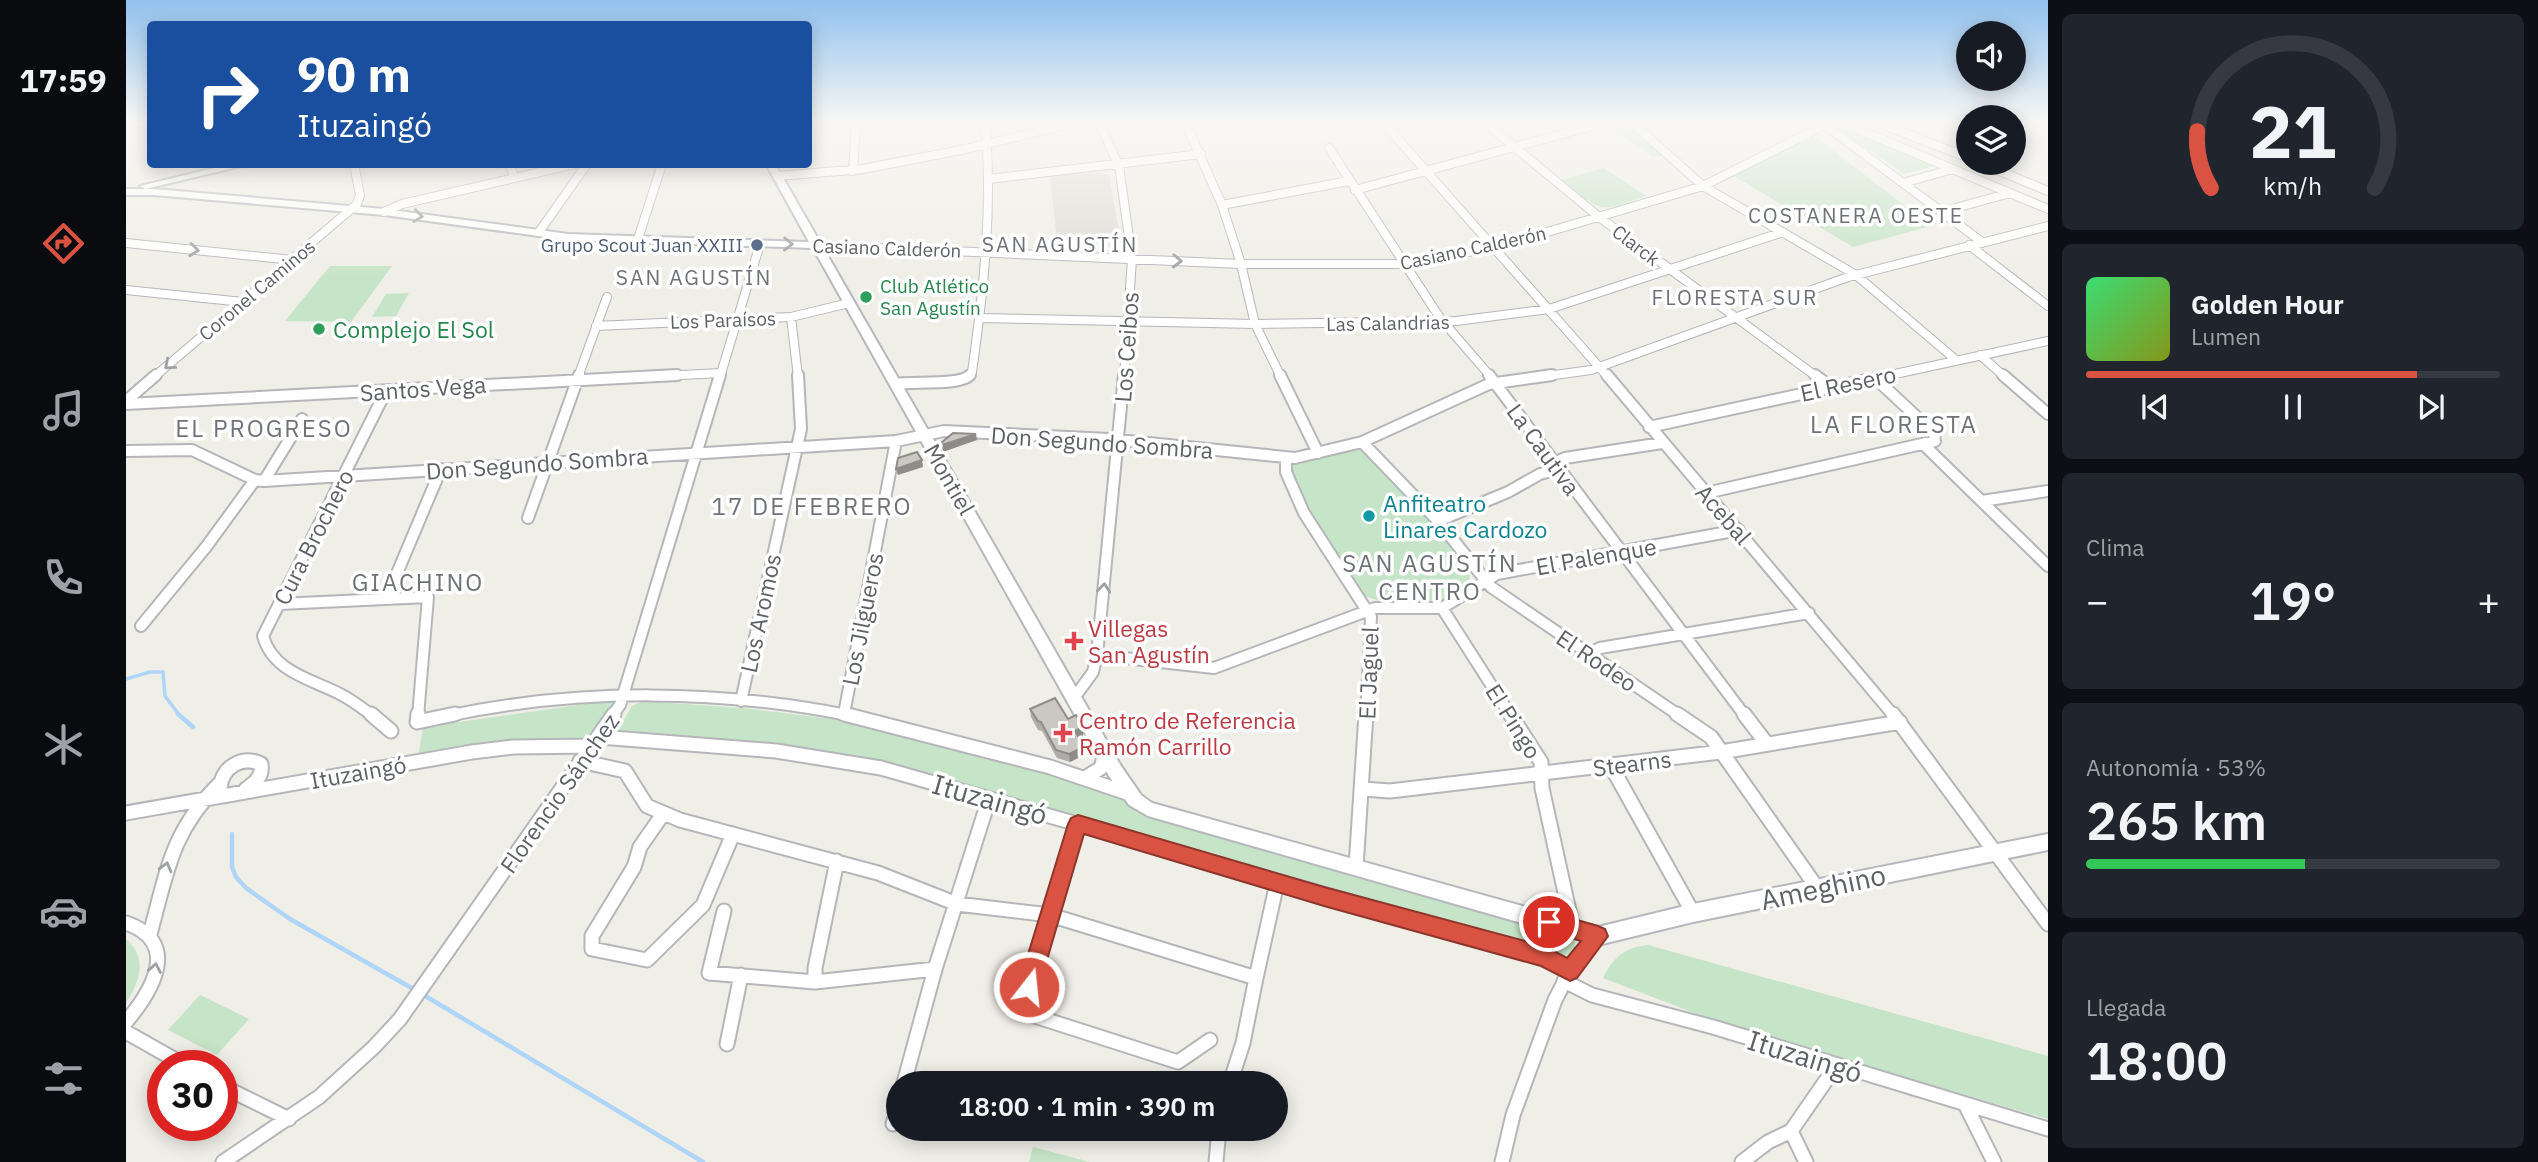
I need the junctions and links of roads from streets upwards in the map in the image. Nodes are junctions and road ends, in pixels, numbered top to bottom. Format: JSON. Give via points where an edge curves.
{"nodes":[{"id":1,"x":195,"y":174,"type":"edge"},
{"id":2,"x":356,"y":174,"type":"edge"},
{"id":3,"x":513,"y":174,"type":"edge"},
{"id":4,"x":530,"y":174,"type":"edge"},
{"id":5,"x":580,"y":174,"type":"edge"},
{"id":6,"x":659,"y":174,"type":"edge"},
{"id":7,"x":799,"y":174,"type":"edge"},
{"id":8,"x":989,"y":174,"type":"edge"},
{"id":9,"x":1037,"y":174,"type":"edge"},
{"id":10,"x":1120,"y":174,"type":"edge"},
{"id":11,"x":1209,"y":174,"type":"edge"},
{"id":12,"x":1345,"y":174,"type":"edge"},
{"id":13,"x":1411,"y":174,"type":"edge"},
{"id":14,"x":1430,"y":174,"type":"edge"},
{"id":15,"x":1545,"y":174,"type":"edge"},
{"id":16,"x":1690,"y":174,"type":"edge"},
{"id":17,"x":1727,"y":174,"type":"edge"},
{"id":18,"x":1891,"y":174,"type":"edge"},
{"id":19,"x":1939,"y":174,"type":"edge"},
{"id":20,"x":1965,"y":174,"type":"edge"},
{"id":21,"x":2009,"y":175,"type":"edge"},
{"id":22,"x":777,"y":176,"type":"joint"},
{"id":23,"x":514,"y":178,"type":"junction"},
{"id":24,"x":989,"y":179,"type":"junction"},
{"id":25,"x":170,"y":180,"type":"junction"},
{"id":26,"x":1903,"y":183,"type":"junction"},
{"id":27,"x":1352,"y":186,"type":"junction"},
{"id":28,"x":1703,"y":186,"type":"junction"},
{"id":29,"x":126,"y":191,"type":"edge"},
{"id":30,"x":2048,"y":191,"type":"edge"},
{"id":31,"x":165,"y":192,"type":"junction"},
{"id":32,"x":2010,"y":193,"type":"junction"},
{"id":33,"x":1222,"y":205,"type":"junction"},
{"id":34,"x":351,"y":209,"type":"junction"},
{"id":35,"x":2048,"y":209,"type":"edge"},
{"id":36,"x":384,"y":212,"type":"junction"},
{"id":37,"x":1941,"y":212,"type":"junction"},
{"id":38,"x":1599,"y":217,"type":"junction"},
{"id":39,"x":2048,"y":226,"type":"edge"},
{"id":40,"x":539,"y":232,"type":"junction"},
{"id":41,"x":1783,"y":232,"type":"junction"},
{"id":42,"x":638,"y":239,"type":"junction"},
{"id":43,"x":126,"y":243,"type":"edge"},
{"id":44,"x":1982,"y":243,"type":"junction"},
{"id":45,"x":760,"y":244,"type":"junction"},
{"id":46,"x":816,"y":245,"type":"junction"},
{"id":47,"x":1969,"y":245,"type":"junction"},
{"id":48,"x":1494,"y":247,"type":"junction"},
{"id":49,"x":988,"y":252,"type":"junction"},
{"id":50,"x":1132,"y":259,"type":"junction"},
{"id":51,"x":293,"y":260,"type":"junction"},
{"id":52,"x":1241,"y":264,"type":"junction"},
{"id":53,"x":1404,"y":265,"type":"junction"},
{"id":54,"x":1669,"y":269,"type":"junction"},
{"id":55,"x":1856,"y":275,"type":"junction"},
{"id":56,"x":126,"y":290,"type":"edge"},
{"id":57,"x":607,"y":297,"type":"dead end"},
{"id":58,"x":243,"y":302,"type":"junction"},
{"id":59,"x":849,"y":303,"type":"junction"},
{"id":60,"x":2048,"y":306,"type":"edge"},
{"id":61,"x":1549,"y":309,"type":"junction"},
{"id":62,"x":791,"y":317,"type":"junction"},
{"id":63,"x":1733,"y":317,"type":"junction"},
{"id":64,"x":980,"y":318,"type":"junction"},
{"id":65,"x":737,"y":319,"type":"junction"},
{"id":66,"x":1129,"y":320,"type":"junction"},
{"id":67,"x":1444,"y":322,"type":"junction"},
{"id":68,"x":1255,"y":324,"type":"junction"},
{"id":69,"x":596,"y":326,"type":"junction"},
{"id":70,"x":2048,"y":341,"type":"edge"},
{"id":71,"x":1980,"y":355,"type":"junction"},
{"id":72,"x":1956,"y":360,"type":"junction"},
{"id":73,"x":1597,"y":368,"type":"junction"},
{"id":74,"x":721,"y":373,"type":"junction"},
{"id":75,"x":1875,"y":378,"type":"junction"},
{"id":76,"x":576,"y":380,"type":"junction"},
{"id":77,"x":1496,"y":383,"type":"junction"},
{"id":78,"x":895,"y":384,"type":"junction"},
{"id":79,"x":1831,"y":387,"type":"junction"},
{"id":80,"x":386,"y":391,"type":"junction"},
{"id":81,"x":126,"y":402,"type":"edge"},
{"id":82,"x":2048,"y":414,"type":"edge"},
{"id":83,"x":302,"y":419,"type":"dead end"},
{"id":84,"x":1649,"y":427,"type":"junction"},
{"id":85,"x":924,"y":434,"type":"junction"},
{"id":86,"x":1119,"y":440,"type":"junction"},
{"id":87,"x":896,"y":441,"type":"junction"},
{"id":88,"x":1362,"y":442,"type":"junction"},
{"id":89,"x":1662,"y":443,"type":"junction"},
{"id":90,"x":1923,"y":444,"type":"junction"},
{"id":91,"x":796,"y":448,"type":"junction"},
{"id":92,"x":126,"y":451,"type":"edge"},
{"id":93,"x":697,"y":453,"type":"junction"},
{"id":94,"x":1318,"y":453,"type":"junction"},
{"id":95,"x":1286,"y":459,"type":"junction"},
{"id":96,"x":548,"y":462,"type":"junction"},
{"id":97,"x":1557,"y":466,"type":"junction"},
{"id":98,"x":441,"y":469,"type":"junction"},
{"id":99,"x":344,"y":476,"type":"junction"},
{"id":100,"x":259,"y":481,"type":"junction"},
{"id":101,"x":2048,"y":491,"type":"edge"},
{"id":102,"x":1706,"y":493,"type":"junction"},
{"id":103,"x":1982,"y":501,"type":"junction"},
{"id":104,"x":528,"y":518,"type":"dead end"},
{"id":105,"x":1438,"y":520,"type":"junction"},
{"id":106,"x":1739,"y":530,"type":"junction"},
{"id":107,"x":1619,"y":551,"type":"junction"},
{"id":108,"x":2048,"y":566,"type":"edge"},
{"id":109,"x":1484,"y":580,"type":"junction"},
{"id":110,"x":387,"y":597,"type":"junction"},
{"id":111,"x":279,"y":604,"type":"junction"},
{"id":112,"x":1442,"y":608,"type":"junction"},
{"id":113,"x":1367,"y":610,"type":"junction"},
{"id":114,"x":1809,"y":613,"type":"junction"},
{"id":115,"x":141,"y":626,"type":"dead end"},
{"id":116,"x":1683,"y":635,"type":"junction"},
{"id":117,"x":1588,"y":654,"type":"junction"},
{"id":118,"x":1097,"y":655,"type":"junction"},
{"id":119,"x":624,"y":695,"type":"junction"},
{"id":120,"x":1074,"y":698,"type":"junction"},
{"id":121,"x":741,"y":701,"type":"junction"},
{"id":122,"x":844,"y":714,"type":"junction"},
{"id":123,"x":1900,"y":722,"type":"junction"},
{"id":124,"x":391,"y":732,"type":"dead end"},
{"id":125,"x":596,"y":742,"type":"junction"},
{"id":126,"x":1767,"y":744,"type":"junction"},
{"id":127,"x":1721,"y":752,"type":"junction"},
{"id":128,"x":1105,"y":753,"type":"junction"},
{"id":129,"x":580,"y":761,"type":"junction"},
{"id":130,"x":1611,"y":766,"type":"junction"},
{"id":131,"x":1542,"y":775,"type":"junction"},
{"id":132,"x":260,"y":776,"type":"junction"},
{"id":133,"x":1088,"y":776,"type":"junction"},
{"id":134,"x":219,"y":784,"type":"junction"},
{"id":135,"x":273,"y":787,"type":"junction"},
{"id":136,"x":1363,"y":789,"type":"junction"},
{"id":137,"x":234,"y":794,"type":"junction"},
{"id":138,"x":1130,"y":794,"type":"junction"},
{"id":139,"x":989,"y":799,"type":"junction"},
{"id":140,"x":200,"y":800,"type":"junction"},
{"id":141,"x":126,"y":813,"type":"edge"},
{"id":142,"x":663,"y":814,"type":"junction"},
{"id":143,"x":1078,"y":824,"type":"junction"},
{"id":144,"x":733,"y":834,"type":"junction"},
{"id":145,"x":2048,"y":842,"type":"edge"},
{"id":146,"x":1994,"y":851,"type":"junction"},
{"id":147,"x":837,"y":861,"type":"junction"},
{"id":148,"x":1356,"y":867,"type":"junction"},
{"id":149,"x":1277,"y":883,"type":"junction"},
{"id":150,"x":1818,"y":889,"type":"junction"},
{"id":151,"x":957,"y":904,"type":"junction"},
{"id":152,"x":724,"y":911,"type":"dead end"},
{"id":153,"x":1693,"y":913,"type":"junction"},
{"id":154,"x":1049,"y":915,"type":"junction"},
{"id":155,"x":126,"y":922,"type":"edge"},
{"id":156,"x":2048,"y":924,"type":"edge"},
{"id":157,"x":1573,"y":929,"type":"junction"},
{"id":158,"x":150,"y":934,"type":"junction"},
{"id":159,"x":1598,"y":936,"type":"junction"},
{"id":160,"x":935,"y":969,"type":"junction"},
{"id":161,"x":741,"y":975,"type":"junction"},
{"id":162,"x":1567,"y":976,"type":"junction"},
{"id":163,"x":1256,"y":978,"type":"junction"},
{"id":164,"x":816,"y":982,"type":"junction"},
{"id":165,"x":126,"y":1022,"type":"edge"},
{"id":166,"x":126,"y":1032,"type":"edge"},
{"id":167,"x":1210,"y":1040,"type":"dead end"},
{"id":168,"x":727,"y":1044,"type":"dead end"},
{"id":169,"x":158,"y":1050,"type":"edge"},
{"id":170,"x":1836,"y":1066,"type":"junction"},
{"id":171,"x":907,"y":1071,"type":"edge"},
{"id":172,"x":1234,"y":1071,"type":"edge"},
{"id":173,"x":238,"y":1094,"type":"edge"},
{"id":174,"x":1966,"y":1106,"type":"junction"},
{"id":175,"x":289,"y":1119,"type":"junction"},
{"id":176,"x":2048,"y":1129,"type":"edge"},
{"id":177,"x":1791,"y":1131,"type":"junction"},
{"id":178,"x":1218,"y":1141,"type":"edge"},
{"id":179,"x":223,"y":1162,"type":"edge"},
{"id":180,"x":1216,"y":1162,"type":"edge"},
{"id":181,"x":1502,"y":1162,"type":"edge"},
{"id":182,"x":1742,"y":1162,"type":"edge"},
{"id":183,"x":1806,"y":1162,"type":"edge"},
{"id":184,"x":1994,"y":1162,"type":"edge"}],
"edges":[{"from":1,"to":25,"type":"street"},
{"from":2,"to":34,"type":"street","via":[[360,195]]},
{"from":3,"to":23,"type":"street"},
{"from":4,"to":23,"type":"street"},
{"from":5,"to":40,"type":"street"},
{"from":6,"to":42,"type":"street"},
{"from":7,"to":22,"type":"street"},
{"from":8,"to":24,"type":"street"},
{"from":9,"to":24,"type":"street"},
{"from":10,"to":50,"type":"street","name":"Los Ceibos"},
{"from":11,"to":33,"type":"street"},
{"from":12,"to":27,"type":"street","name":"La Cautiva"},
{"from":13,"to":27,"type":"street"},
{"from":14,"to":48,"type":"street","name":"Acebal"},
{"from":15,"to":38,"type":"street","name":"Clarck"},
{"from":16,"to":28,"type":"street"},
{"from":17,"to":28,"type":"street","name":"Casiano Calderón"},
{"from":18,"to":26,"type":"street"},
{"from":19,"to":26,"type":"street"},
{"from":20,"to":32,"type":"street"},
{"from":21,"to":30,"type":"street"},
{"from":22,"to":46,"type":"street","name":"Montiel"},
{"from":23,"to":36,"type":"street"},
{"from":24,"to":49,"type":"street"},
{"from":25,"to":29,"type":"street"},
{"from":25,"to":31,"type":"street","via":[[158,187]]},
{"from":26,"to":37,"type":"street"},
{"from":27,"to":33,"type":"street"},
{"from":27,"to":53,"type":"street","name":"La Cautiva"},
{"from":28,"to":38,"type":"street","name":"Casiano Calderón"},
{"from":28,"to":41,"type":"street"},
{"from":29,"to":31,"type":"street","name":"Casiano Calderón"},
{"from":31,"to":34,"type":"street","name":"Casiano Calderón"},
{"from":32,"to":35,"type":"street"},
{"from":32,"to":37,"type":"street"},
{"from":33,"to":52,"type":"street"},
{"from":34,"to":36,"type":"street","name":"Casiano Calderón"},
{"from":34,"to":51,"type":"street","name":"Coronel Caminos"},
{"from":36,"to":40,"type":"street","name":"Casiano Calderón","one_way":true},
{"from":37,"to":44,"type":"street"},
{"from":38,"to":48,"type":"street","name":"Casiano Calderón"},
{"from":38,"to":54,"type":"street","name":"Clarck"},
{"from":39,"to":44,"type":"street","name":"Don Segundo Sombra"},
{"from":40,"to":42,"type":"street","name":"Casiano Calderón"},
{"from":41,"to":54,"type":"street","name":"Las Calandrias"},
{"from":41,"to":55,"type":"street"},
{"from":42,"to":45,"type":"street","name":"Casiano Calderón"},
{"from":43,"to":51,"type":"street","one_way":true},
{"from":44,"to":47,"type":"street","name":"Don Segundo Sombra"},
{"from":45,"to":46,"type":"street","name":"Casiano Calderón","one_way":true},
{"from":45,"to":65,"type":"street","name":"Florencio Sánchez"},
{"from":46,"to":49,"type":"street","name":"Casiano Calderón"},
{"from":46,"to":59,"type":"street","name":"Montiel"},
{"from":47,"to":55,"type":"street","name":"Don Segundo Sombra"},
{"from":47,"to":60,"type":"street"},
{"from":48,"to":53,"type":"street","name":"Casiano Calderón"},
{"from":48,"to":61,"type":"street","name":"Acebal"},
{"from":49,"to":50,"type":"street","name":"Casiano Calderón"},
{"from":49,"to":64,"type":"street"},
{"from":50,"to":52,"type":"street","name":"Casiano Calderón","one_way":true},
{"from":50,"to":66,"type":"street","name":"Los Ceibos"},
{"from":51,"to":58,"type":"street","name":"Coronel Caminos"},
{"from":52,"to":53,"type":"street","name":"Casiano Calderón"},
{"from":52,"to":68,"type":"street"},
{"from":53,"to":67,"type":"street","name":"La Cautiva"},
{"from":54,"to":61,"type":"street","name":"Las Calandrias"},
{"from":54,"to":63,"type":"street","name":"Clarck"},
{"from":55,"to":63,"type":"street","name":"Don Segundo Sombra"},
{"from":55,"to":72,"type":"street"},
{"from":56,"to":58,"type":"street"},
{"from":57,"to":69,"type":"street"},
{"from":58,"to":81,"type":"street","name":"Coronel Caminos","one_way":true},
{"from":59,"to":62,"type":"street","name":"Los Paraísos"},
{"from":59,"to":78,"type":"street","name":"Montiel"},
{"from":61,"to":67,"type":"street","name":"Las Calandrias"},
{"from":61,"to":73,"type":"street","name":"Acebal"},
{"from":62,"to":65,"type":"street","name":"Los Paraísos"},
{"from":62,"to":91,"type":"street","name":"Los Aromos","via":[[802,405]]},
{"from":63,"to":73,"type":"street","name":"Don Segundo Sombra"},
{"from":63,"to":79,"type":"street","name":"Clarck"},
{"from":64,"to":66,"type":"street","name":"Las Calandrias"},
{"from":64,"to":78,"type":"street","via":[[967,379]]},
{"from":65,"to":69,"type":"street","name":"Los Paraísos"},
{"from":65,"to":74,"type":"street","name":"Florencio Sánchez"},
{"from":66,"to":68,"type":"street","name":"Las Calandrias"},
{"from":66,"to":86,"type":"street","name":"Los Ceibos"},
{"from":67,"to":68,"type":"street","name":"Las Calandrias"},
{"from":67,"to":77,"type":"street","name":"La Cautiva"},
{"from":68,"to":94,"type":"street"},
{"from":69,"to":76,"type":"street"},
{"from":70,"to":71,"type":"street","name":"El Resero"},
{"from":71,"to":72,"type":"street","name":"El Resero"},
{"from":71,"to":82,"type":"street"},
{"from":72,"to":75,"type":"street","name":"El Resero"},
{"from":73,"to":77,"type":"street","name":"Don Segundo Sombra"},
{"from":73,"to":84,"type":"street","name":"Acebal"},
{"from":74,"to":76,"type":"street","name":"Santos Vega"},
{"from":74,"to":93,"type":"street","name":"Florencio Sánchez"},
{"from":75,"to":79,"type":"street","name":"El Resero"},
{"from":75,"to":90,"type":"street","via":[[1936,438]]},
{"from":76,"to":80,"type":"street","name":"Santos Vega"},
{"from":76,"to":96,"type":"street"},
{"from":77,"to":88,"type":"street","name":"Don Segundo Sombra"},
{"from":77,"to":97,"type":"street","name":"La Cautiva"},
{"from":78,"to":85,"type":"street","name":"Montiel"},
{"from":79,"to":84,"type":"street","name":"El Resero"},
{"from":80,"to":81,"type":"street","name":"Santos Vega"},
{"from":80,"to":99,"type":"street","name":"Cura Brochero"},
{"from":83,"to":100,"type":"street"},
{"from":84,"to":89,"type":"street","name":"Acebal"},
{"from":85,"to":86,"type":"street","name":"Don Segundo Sombra","via":[[944,431]]},
{"from":85,"to":87,"type":"street","name":"Don Segundo Sombra"},
{"from":85,"to":120,"type":"street","name":"Montiel"},
{"from":86,"to":95,"type":"street","name":"Don Segundo Sombra"},
{"from":118,"to":86,"type":"street","name":"Los Ceibos","one_way":true},
{"from":87,"to":91,"type":"street","name":"Don Segundo Sombra"},
{"from":87,"to":122,"type":"street","name":"Los Jilgueros"},
{"from":88,"to":94,"type":"street","name":"Don Segundo Sombra"},
{"from":88,"to":105,"type":"street","name":"El Rodeo"},
{"from":89,"to":97,"type":"street","via":[[1565,458]]},
{"from":89,"to":102,"type":"street","name":"Acebal"},
{"from":90,"to":102,"type":"street"},
{"from":90,"to":103,"type":"street"},
{"from":91,"to":93,"type":"street","name":"Don Segundo Sombra"},
{"from":91,"to":121,"type":"street","name":"Los Aromos"},
{"from":92,"to":100,"type":"street","name":"Don Segundo Sombra","via":[[192,450]]},
{"from":93,"to":96,"type":"street","name":"Don Segundo Sombra"},
{"from":93,"to":119,"type":"street","name":"Florencio Sánchez"},
{"from":94,"to":95,"type":"street","name":"Don Segundo Sombra"},
{"from":95,"to":113,"type":"street","name":"El Jaguel","via":[[1286,472],[1304,513]]},
{"from":96,"to":98,"type":"street","name":"Don Segundo Sombra"},
{"from":96,"to":104,"type":"street"},
{"from":97,"to":105,"type":"street"},
{"from":97,"to":107,"type":"street","name":"La Cautiva"},
{"from":98,"to":99,"type":"street","name":"Don Segundo Sombra"},
{"from":98,"to":110,"type":"street"},
{"from":99,"to":100,"type":"street","name":"Don Segundo Sombra"},
{"from":99,"to":111,"type":"street","name":"Cura Brochero"},
{"from":100,"to":115,"type":"street"},
{"from":101,"to":103,"type":"street"},
{"from":102,"to":106,"type":"street","name":"Acebal"},
{"from":103,"to":108,"type":"street"},
{"from":105,"to":109,"type":"street","name":"El Rodeo"},
{"from":106,"to":107,"type":"street","name":"El Palenque"},
{"from":106,"to":114,"type":"street","name":"Acebal"},
{"from":107,"to":109,"type":"street","name":"El Palenque"},
{"from":107,"to":116,"type":"street","name":"La Cautiva"},
{"from":109,"to":112,"type":"street","name":"El Palenque"},
{"from":109,"to":117,"type":"street","name":"El Rodeo"},
{"from":110,"to":111,"type":"street"},
{"from":110,"to":119,"type":"street","name":"Ituzaingó","via":[[429,599],[418,722],[485,709]]},
{"from":111,"to":124,"type":"street","name":"Cura Brochero","via":[[263,636],[264,646],[294,674],[345,696]]},
{"from":112,"to":113,"type":"street"},
{"from":112,"to":131,"type":"street","name":"El Pingo","via":[[1541,762]]},
{"from":113,"to":118,"type":"street","via":[[1214,668]]},
{"from":113,"to":136,"type":"street","name":"El Jaguel","via":[[1371,624]]},
{"from":114,"to":116,"type":"street"},
{"from":114,"to":123,"type":"street","name":"Acebal"},
{"from":116,"to":117,"type":"street","via":[[1600,648]]},
{"from":116,"to":126,"type":"street","name":"La Cautiva"},
{"from":117,"to":127,"type":"street","name":"El Rodeo","via":[[1711,737]]},
{"from":118,"to":120,"type":"street","name":"Los Ceibos","via":[[1093,672]]},
{"from":119,"to":121,"type":"street","name":"Ituzaingó"},
{"from":119,"to":125,"type":"street","name":"Florencio Sánchez"},
{"from":120,"to":128,"type":"street","name":"Montiel"},
{"from":121,"to":122,"type":"street","name":"Ituzaingó"},
{"from":122,"to":133,"type":"street","name":"Ituzaingó"},
{"from":123,"to":126,"type":"street","name":"Stearns"},
{"from":123,"to":146,"type":"street","name":"Acebal"},
{"from":125,"to":129,"type":"street","name":"Florencio Sánchez"},
{"from":125,"to":135,"type":"street","name":"Ituzaingó","via":[[472,752]]},
{"from":125,"to":139,"type":"street","name":"Ituzaingó","via":[[744,747],[817,756],[881,768]]},
{"from":126,"to":127,"type":"street","name":"Stearns"},
{"from":127,"to":130,"type":"street","name":"Stearns"},
{"from":127,"to":150,"type":"street","name":"El Rodeo"},
{"from":128,"to":133,"type":"street","via":[[1101,768]]},
{"from":128,"to":138,"type":"street","name":"Montiel"},
{"from":129,"to":142,"type":"street","via":[[625,771],[643,801]]},
{"from":129,"to":175,"type":"street","name":"Florencio Sánchez","via":[[400,1019],[345,1074]]},
{"from":130,"to":131,"type":"street","name":"Stearns"},
{"from":130,"to":153,"type":"street"},
{"from":131,"to":136,"type":"street","name":"Stearns","via":[[1390,791]]},
{"from":131,"to":157,"type":"street","name":"El Pingo"},
{"from":132,"to":134,"type":"street","via":[[259,762],[244,760],[227,770]]},
{"from":132,"to":135,"type":"street","via":[[264,784]]},
{"from":132,"to":137,"type":"street","via":[[251,787]]},
{"from":133,"to":138,"type":"street","name":"Ituzaingó"},
{"from":134,"to":137,"type":"street","via":[[222,792]]},
{"from":134,"to":140,"type":"street"},
{"from":135,"to":137,"type":"street","name":"Ituzaingó"},
{"from":136,"to":148,"type":"street","name":"El Jaguel"},
{"from":137,"to":140,"type":"street","name":"Ituzaingó"},
{"from":138,"to":148,"type":"street","name":"Ituzaingó","via":[[1155,812]]},
{"from":139,"to":143,"type":"street","name":"Ituzaingó"},
{"from":139,"to":151,"type":"street"},
{"from":140,"to":141,"type":"street","name":"Ituzaingó"},
{"from":158,"to":140,"type":"street","one_way":true,"via":[[170,854]]},
{"from":142,"to":144,"type":"street"},
{"from":142,"to":144,"type":"street","via":[[592,936],[592,949],[648,960],[703,905]]},
{"from":143,"to":149,"type":"street","name":"Ituzaingó"},
{"from":143,"to":154,"type":"street"},
{"from":144,"to":147,"type":"street"},
{"from":145,"to":146,"type":"street","name":"Ameghino"},
{"from":146,"to":150,"type":"street","name":"Ameghino"},
{"from":146,"to":156,"type":"street","name":"Acebal"},
{"from":147,"to":151,"type":"street"},
{"from":147,"to":164,"type":"street"},
{"from":148,"to":157,"type":"street","name":"Ituzaingó"},
{"from":149,"to":162,"type":"street","name":"Ituzaingó","via":[[1544,957]]},
{"from":149,"to":163,"type":"street"},
{"from":150,"to":153,"type":"street","name":"Ameghino"},
{"from":151,"to":154,"type":"street"},
{"from":151,"to":160,"type":"street"},
{"from":152,"to":161,"type":"street","via":[[709,972]]},
{"from":153,"to":159,"type":"street","name":"Ameghino"},
{"from":154,"to":163,"type":"street"},
{"from":154,"to":167,"type":"street","via":[[1022,1012],[1171,1061],[1178,1062]]},
{"from":155,"to":158,"type":"street"},
{"from":157,"to":159,"type":"street","name":"Ameghino"},
{"from":165,"to":158,"type":"street","one_way":true,"via":[[150,989],[158,967],[158,948]]},
{"from":159,"to":162,"type":"street"},
{"from":160,"to":164,"type":"street"},
{"from":160,"to":171,"type":"street"},
{"from":161,"to":164,"type":"street"},
{"from":161,"to":168,"type":"street"},
{"from":162,"to":170,"type":"street","name":"Ituzaingó","via":[[1592,995]]},
{"from":162,"to":181,"type":"street","via":[[1513,1115]]},
{"from":163,"to":172,"type":"street"},
{"from":166,"to":169,"type":"street"},
{"from":170,"to":174,"type":"street","name":"Ituzaingó"},
{"from":170,"to":177,"type":"street"},
{"from":173,"to":175,"type":"street"},
{"from":174,"to":176,"type":"street","name":"Ituzaingó"},
{"from":174,"to":184,"type":"street"},
{"from":175,"to":179,"type":"street","name":"Florencio Sánchez"},
{"from":177,"to":182,"type":"street"},
{"from":177,"to":183,"type":"street"},
{"from":178,"to":180,"type":"street"}]}
